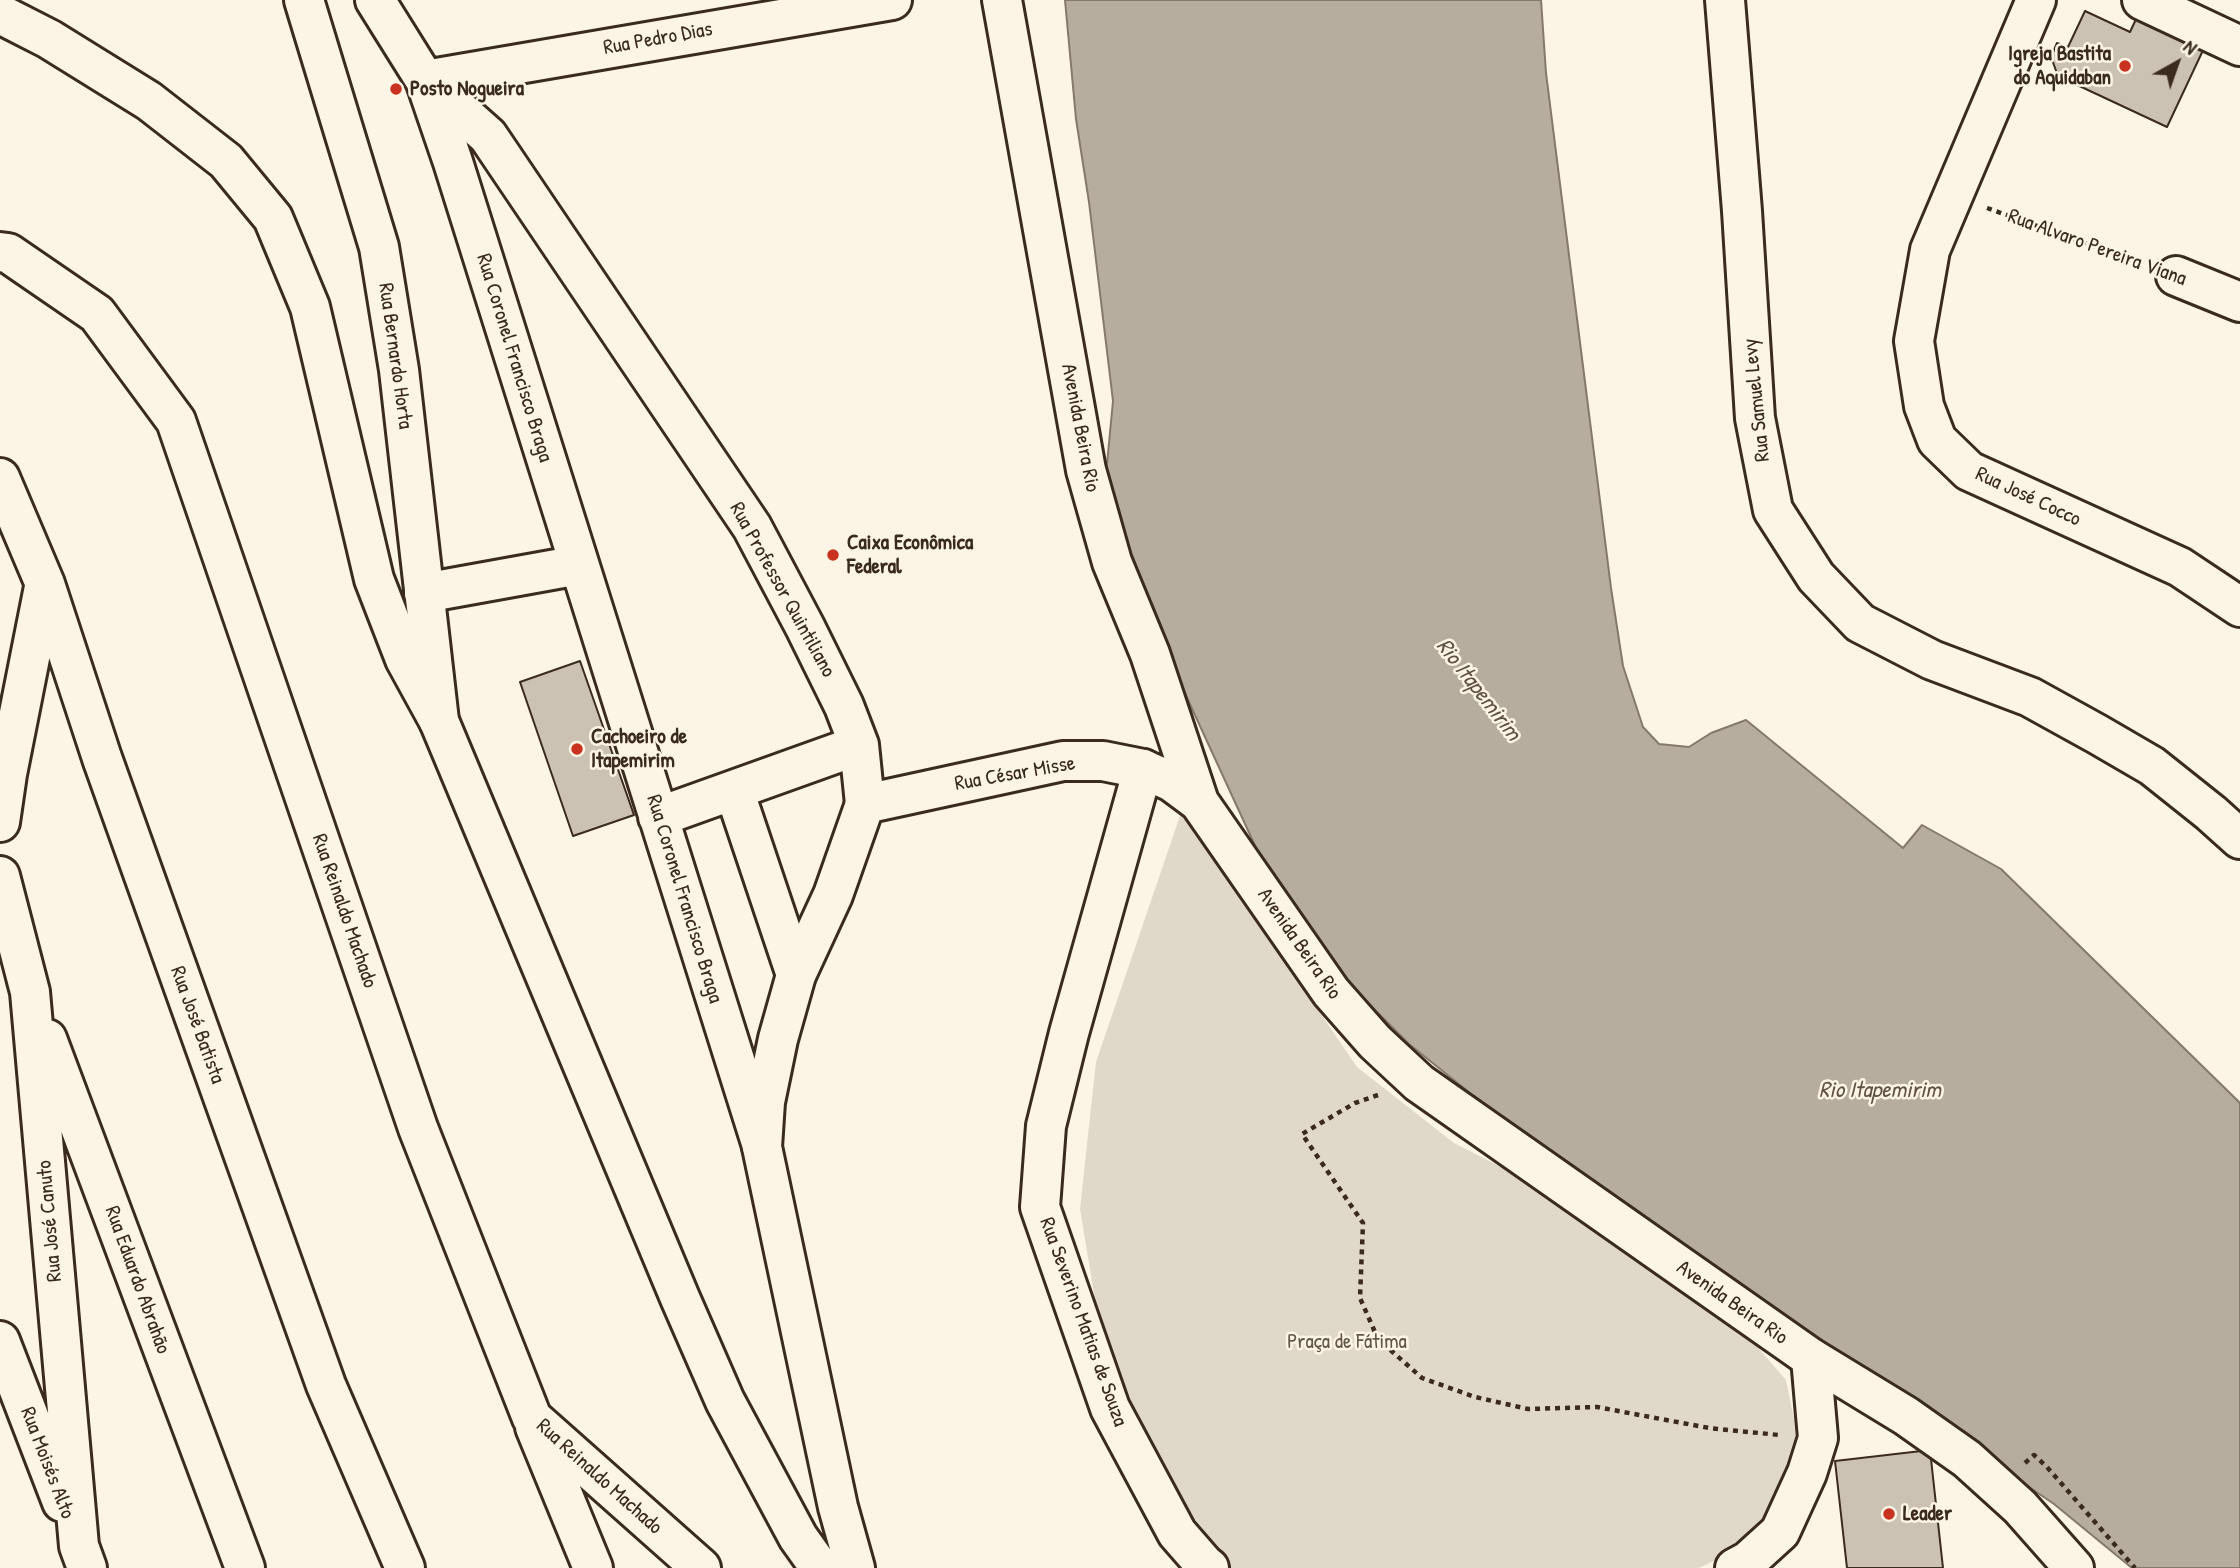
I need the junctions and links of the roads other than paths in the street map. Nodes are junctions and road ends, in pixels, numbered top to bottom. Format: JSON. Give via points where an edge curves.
{"nodes":[{"id":1,"x":304,"y":0,"type":"edge"},
{"id":2,"x":375,"y":0,"type":"edge"},
{"id":3,"x":892,"y":0,"type":"edge"},
{"id":4,"x":1002,"y":0,"type":"edge"},
{"id":5,"x":1725,"y":0,"type":"edge"},
{"id":6,"x":2036,"y":0,"type":"edge"},
{"id":7,"x":2142,"y":0,"type":"edge"},
{"id":8,"x":744,"y":11,"type":"edge"},
{"id":9,"x":0,"y":14,"type":"edge"},
{"id":10,"x":2240,"y":46,"type":"edge"},
{"id":11,"x":425,"y":79,"type":"junction"},
{"id":12,"x":0,"y":252,"type":"edge"},
{"id":13,"x":2176,"y":276,"type":"road end"},
{"id":14,"x":2240,"y":302,"type":"edge"},
{"id":15,"x":0,"y":478,"type":"edge"},
{"id":16,"x":579,"y":565,"type":"junction"},
{"id":17,"x":45,"y":584,"type":"junction"},
{"id":18,"x":424,"y":593,"type":"junction"},
{"id":19,"x":2240,"y":607,"type":"edge"},
{"id":20,"x":439,"y":721,"type":"junction"},
{"id":21,"x":859,"y":745,"type":"junction"},
{"id":22,"x":1143,"y":769,"type":"junction"},
{"id":23,"x":734,"y":790,"type":"junction"},
{"id":24,"x":1199,"y":802,"type":"junction"},
{"id":25,"x":865,"y":804,"type":"junction"},
{"id":26,"x":658,"y":817,"type":"junction"},
{"id":27,"x":0,"y":822,"type":"edge"},
{"id":28,"x":2240,"y":839,"type":"edge"},
{"id":29,"x":0,"y":876,"type":"edge"},
{"id":30,"x":796,"y":975,"type":"junction"},
{"id":31,"x":30,"y":992,"type":"junction"},
{"id":32,"x":762,"y":1147,"type":"junction"},
{"id":33,"x":0,"y":1341,"type":"edge"},
{"id":34,"x":1811,"y":1358,"type":"junction"},
{"id":35,"x":532,"y":1418,"type":"junction"},
{"id":36,"x":83,"y":1557,"type":"edge"},
{"id":37,"x":245,"y":1568,"type":"edge"},
{"id":38,"x":405,"y":1568,"type":"edge"},
{"id":39,"x":593,"y":1568,"type":"edge"},
{"id":40,"x":701,"y":1568,"type":"edge"},
{"id":41,"x":820,"y":1568,"type":"edge"},
{"id":42,"x":855,"y":1568,"type":"edge"},
{"id":43,"x":1209,"y":1568,"type":"edge"},
{"id":44,"x":1735,"y":1568,"type":"edge"},
{"id":45,"x":2074,"y":1568,"type":"edge"}],
"edges":[{"from":1,"to":18,"type":"street","name":"Rua Bernardo Horta","via":[[379,247],[399,370]]},
{"from":2,"to":11,"type":"street","name":"Rua Professor Quintiliano"},
{"from":3,"to":8,"type":"street","name":"Rua Pedro Dias"},
{"from":4,"to":24,"type":"street","name":"Avenida Beira Rio","via":[[1086,470],[1112,562],[1150,654]]},
{"from":5,"to":28,"type":"street","name":"Rua Samuel Levy","via":[[1755,418],[1773,510],[1816,577],[1860,623],[1932,660],[2030,697],[2152,765]]},
{"from":6,"to":19,"type":"street","name":"Rua José Cocco","via":[[1930,250],[1914,341],[1924,406],[1937,440],[1969,471],[2180,567]]},
{"from":7,"to":10,"type":"street"},
{"from":8,"to":11,"type":"street","name":"Rua Pedro Dias"},
{"from":9,"to":20,"type":"street","via":[[149,101],[226,161],[273,218],[310,307],[374,579],[405,659]]},
{"from":11,"to":16,"type":"street","name":"Rua Coronel Francisco Braga"},
{"from":11,"to":21,"type":"street","name":"Rua Professor Quintiliano","via":[[488,136],[752,527],[844,706]]},
{"from":12,"to":35,"type":"street","name":"Rua Reinaldo Machado","via":[[97,314],[176,421],[418,1128]]},
{"from":13,"to":14,"type":"street","name":"Rua Alvaro Pereira Viana"},
{"from":15,"to":17,"type":"street","name":"Rua José Batista"},
{"from":16,"to":18,"type":"street"},
{"from":16,"to":26,"type":"street","name":"Rua Coronel Francisco Braga"},
{"from":17,"to":27,"type":"street"},
{"from":17,"to":38,"type":"street","name":"Rua José Batista","via":[[102,758],[326,1385]]},
{"from":18,"to":20,"type":"street","name":"Rua Bernardo Horta"},
{"from":20,"to":41,"type":"street","via":[[725,1401],[798,1537]]},
{"from":21,"to":23,"type":"street"},
{"from":21,"to":25,"type":"street","name":"Rua Professor Quintiliano"},
{"from":22,"to":24,"type":"street","name":"Rua César Misse","via":[[1172,782]]},
{"from":22,"to":25,"type":"street","name":"Rua César Misse","via":[[1103,761],[1063,761]]},
{"from":22,"to":43,"type":"street","name":"Rua Severino Matias de Souza","via":[[1046,1126],[1040,1207],[1110,1408],[1177,1533]]},
{"from":23,"to":26,"type":"street"},
{"from":23,"to":30,"type":"street"},
{"from":24,"to":34,"type":"street","name":"Avenida Beira Rio","via":[[1331,992],[1419,1083]]},
{"from":25,"to":30,"type":"street","name":"Rua Professor Quintiliano","via":[[833,895]]},
{"from":26,"to":32,"type":"street","name":"Rua Coronel Francisco Braga"},
{"from":29,"to":31,"type":"street","name":"Rua José Canuto"},
{"from":30,"to":32,"type":"street","name":"Rua Professor Quintiliano","via":[[765,1102]]},
{"from":31,"to":36,"type":"street","name":"Rua José Canuto"},
{"from":31,"to":37,"type":"street","name":"Rua Eduardo Abrahão"},
{"from":32,"to":42,"type":"street","name":"Rua Coronel Francisco Braga"},
{"from":33,"to":36,"type":"street","name":"Rua Moisés Alto"},
{"from":34,"to":44,"type":"street","via":[[1818,1438],[1807,1473],[1780,1532]]},
{"from":34,"to":45,"type":"street","name":"Avenida Beira Rio","via":[[1967,1459],[2020,1507]]},
{"from":35,"to":39,"type":"street"},
{"from":35,"to":40,"type":"street","name":"Rua Reinaldo Machado"}]}
